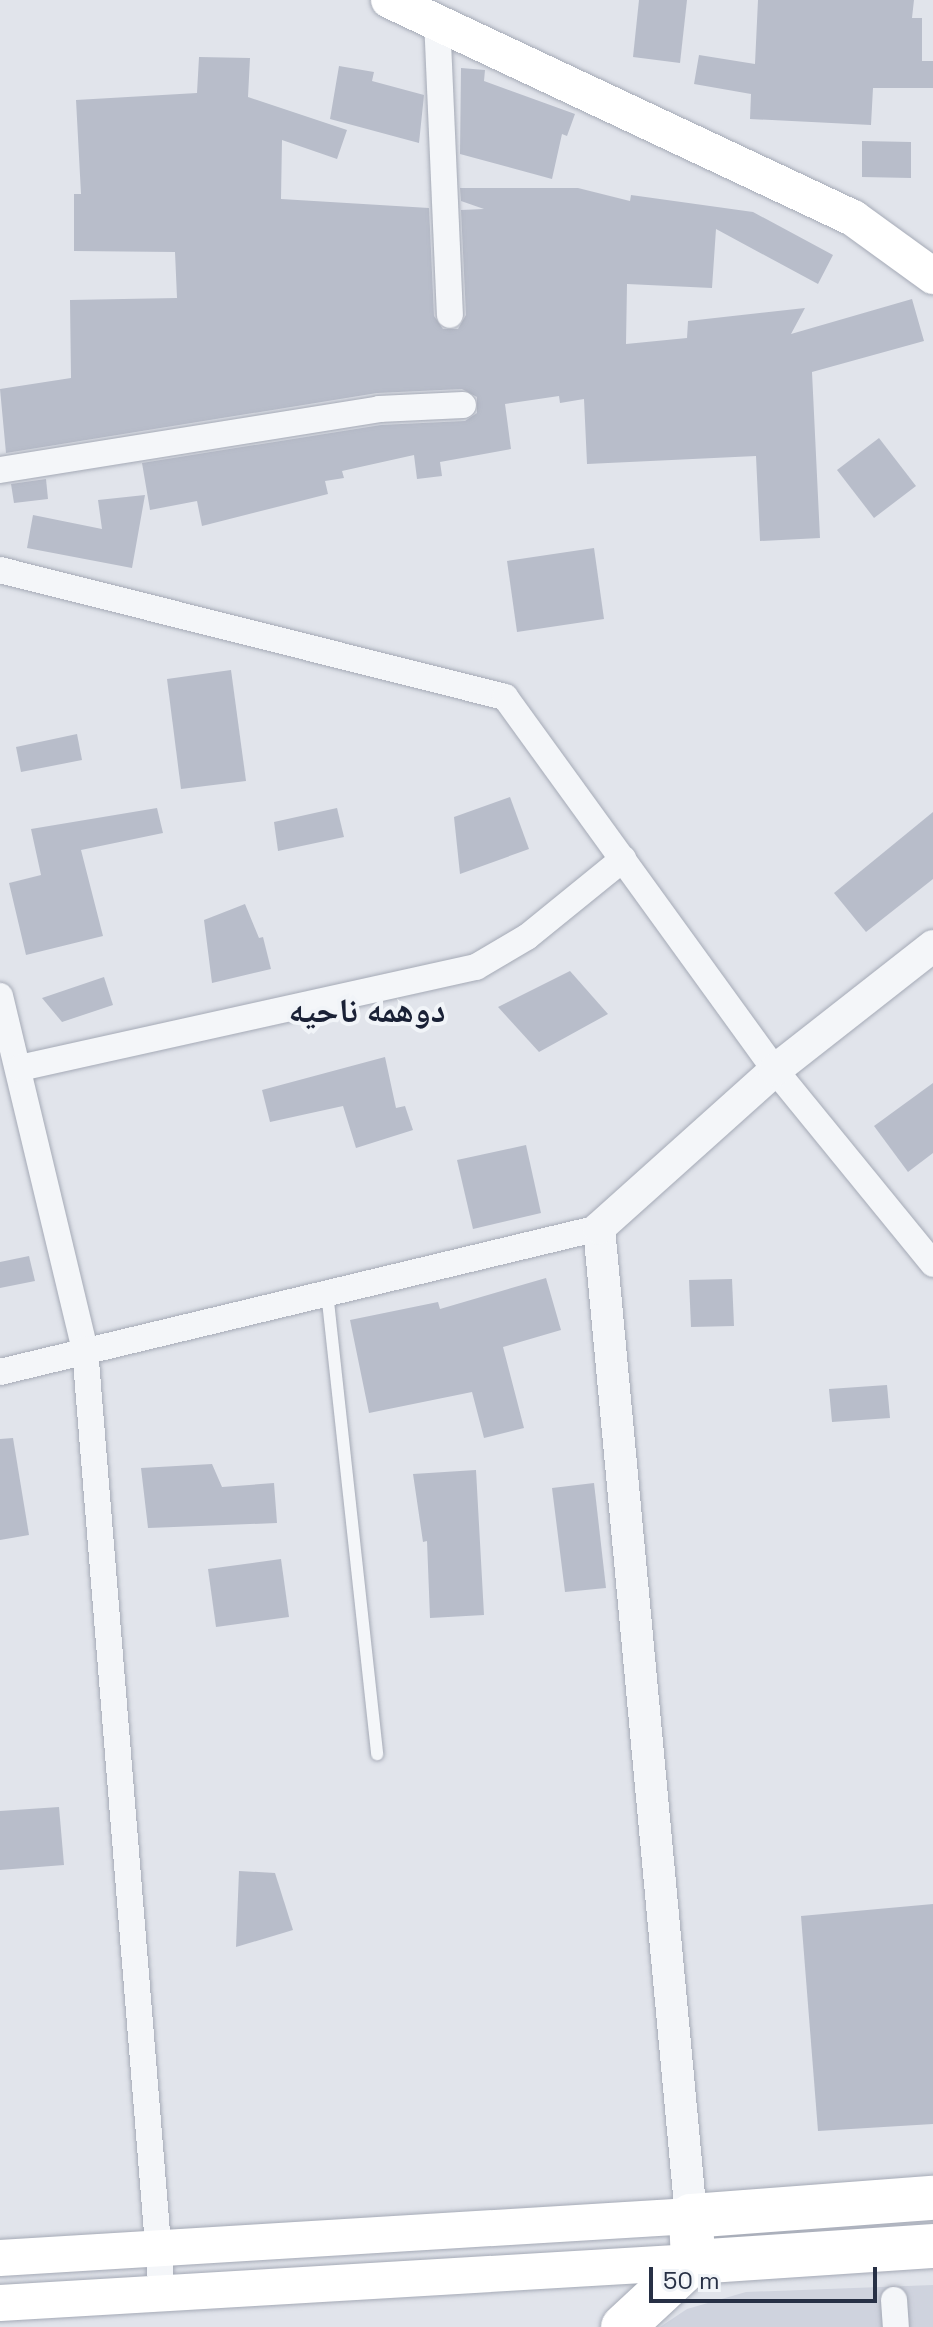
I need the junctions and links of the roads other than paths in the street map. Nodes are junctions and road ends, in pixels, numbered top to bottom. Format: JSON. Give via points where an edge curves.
{"nodes":[{"id":1,"x":389,"y":0,"type":"edge"},
{"id":2,"x":437,"y":19,"type":"junction"},
{"id":3,"x":933,"y":276,"type":"edge"},
{"id":4,"x":450,"y":315,"type":"dead end"},
{"id":5,"x":463,"y":405,"type":"dead end"},
{"id":6,"x":0,"y":470,"type":"edge"},
{"id":7,"x":0,"y":570,"type":"edge"},
{"id":8,"x":623,"y":859,"type":"junction"},
{"id":9,"x":933,"y":946,"type":"edge"},
{"id":10,"x":0,"y":996,"type":"edge"},
{"id":11,"x":20,"y":1068,"type":"junction"},
{"id":12,"x":775,"y":1070,"type":"junction"},
{"id":13,"x":599,"y":1228,"type":"junction"},
{"id":14,"x":933,"y":1264,"type":"edge"},
{"id":15,"x":327,"y":1292,"type":"junction"},
{"id":16,"x":85,"y":1349,"type":"junction"},
{"id":17,"x":0,"y":1372,"type":"edge"},
{"id":18,"x":377,"y":1754,"type":"dead end"},
{"id":19,"x":933,"y":2198,"type":"edge"},
{"id":20,"x":691,"y":2216,"type":"junction"},
{"id":21,"x":933,"y":2246,"type":"edge"},
{"id":22,"x":161,"y":2249,"type":"junction"},
{"id":23,"x":0,"y":2258,"type":"edge"},
{"id":24,"x":693,"y":2262,"type":"junction"},
{"id":25,"x":162,"y":2294,"type":"junction"},
{"id":26,"x":894,"y":2300,"type":"dead end"},
{"id":27,"x":0,"y":2303,"type":"edge"},
{"id":28,"x":623,"y":2327,"type":"edge"},
{"id":29,"x":896,"y":2327,"type":"edge"}],
"edges":[{"from":1,"to":2,"type":"main road"},
{"from":2,"to":3,"type":"main road","via":[[853,218]]},
{"from":2,"to":4,"type":"street"},
{"from":5,"to":6,"type":"street","via":[[379,409]]},
{"from":7,"to":8,"type":"street","via":[[505,697]]},
{"from":8,"to":11,"type":"street","via":[[527,937],[476,967]]},
{"from":8,"to":12,"type":"street"},
{"from":9,"to":12,"type":"street"},
{"from":10,"to":11,"type":"street"},
{"from":11,"to":16,"type":"street"},
{"from":12,"to":13,"type":"street"},
{"from":12,"to":14,"type":"street"},
{"from":13,"to":15,"type":"street"},
{"from":13,"to":20,"type":"street"},
{"from":15,"to":16,"type":"street"},
{"from":15,"to":18,"type":"lane"},
{"from":16,"to":17,"type":"street"},
{"from":16,"to":22,"type":"street"},
{"from":19,"to":20,"type":"highway"},
{"from":20,"to":22,"type":"main road"},
{"from":20,"to":24,"type":"highway"},
{"from":21,"to":24,"type":"highway"},
{"from":22,"to":23,"type":"main road"},
{"from":22,"to":25,"type":"street"},
{"from":24,"to":25,"type":"main road"},
{"from":24,"to":28,"type":"highway"},
{"from":25,"to":27,"type":"main road"},
{"from":26,"to":29,"type":"street"}]}
